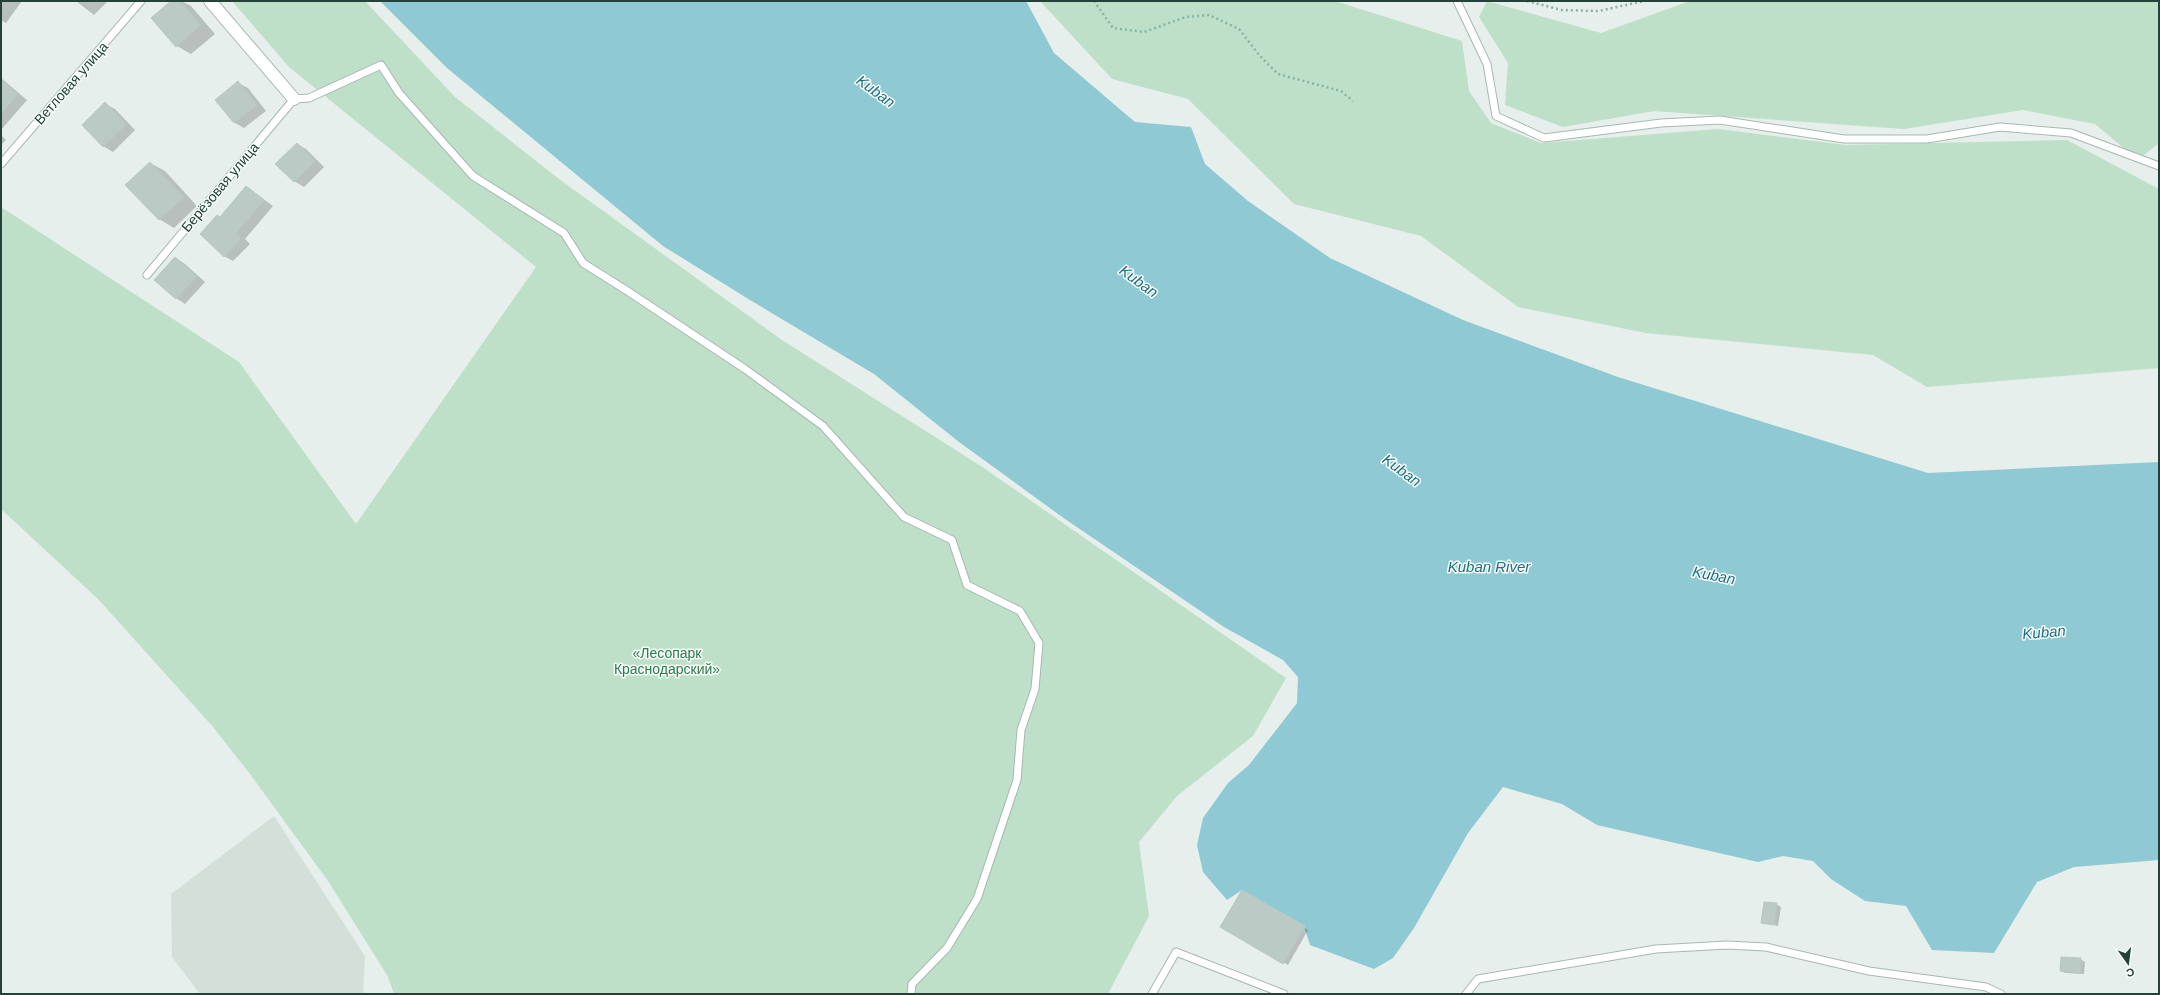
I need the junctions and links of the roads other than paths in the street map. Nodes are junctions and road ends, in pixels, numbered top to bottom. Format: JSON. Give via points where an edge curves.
{"nodes":[{"id":1,"x":141,"y":1,"type":"edge"},
{"id":2,"x":210,"y":1,"type":"edge"},
{"id":3,"x":1457,"y":1,"type":"edge"},
{"id":4,"x":294,"y":99,"type":"junction"},
{"id":5,"x":1,"y":164,"type":"edge"},
{"id":6,"x":2159,"y":166,"type":"edge"},
{"id":7,"x":147,"y":275,"type":"dead end"},
{"id":8,"x":911,"y":994,"type":"edge"},
{"id":9,"x":1152,"y":994,"type":"edge"},
{"id":10,"x":1284,"y":994,"type":"edge"},
{"id":11,"x":1466,"y":994,"type":"edge"},
{"id":12,"x":2001,"y":994,"type":"edge"}],
"edges":[{"from":1,"to":5,"type":"lane","name":"Ветловая улица"},
{"from":2,"to":4,"type":"street"},
{"from":3,"to":6,"type":"lane","via":[[1487,64],[1496,116],[1544,138],[1661,123],[1720,120],[1844,139],[1927,139],[2000,127],[2071,133]]},
{"from":4,"to":7,"type":"lane","name":"Берёзовая улица"},
{"from":4,"to":8,"type":"lane","via":[[309,98],[381,65],[399,93],[473,176],[564,233],[583,264],[746,369],[823,426],[904,517],[952,540],[967,585],[1020,612],[1039,643],[1035,689],[1021,730],[1017,780],[977,899],[947,948],[912,984]]},
{"from":9,"to":10,"type":"lane","via":[[1176,952]]},
{"from":11,"to":12,"type":"lane","via":[[1478,978],[1656,949],[1727,945],[1766,947],[1869,971],[1986,987]]}]}
